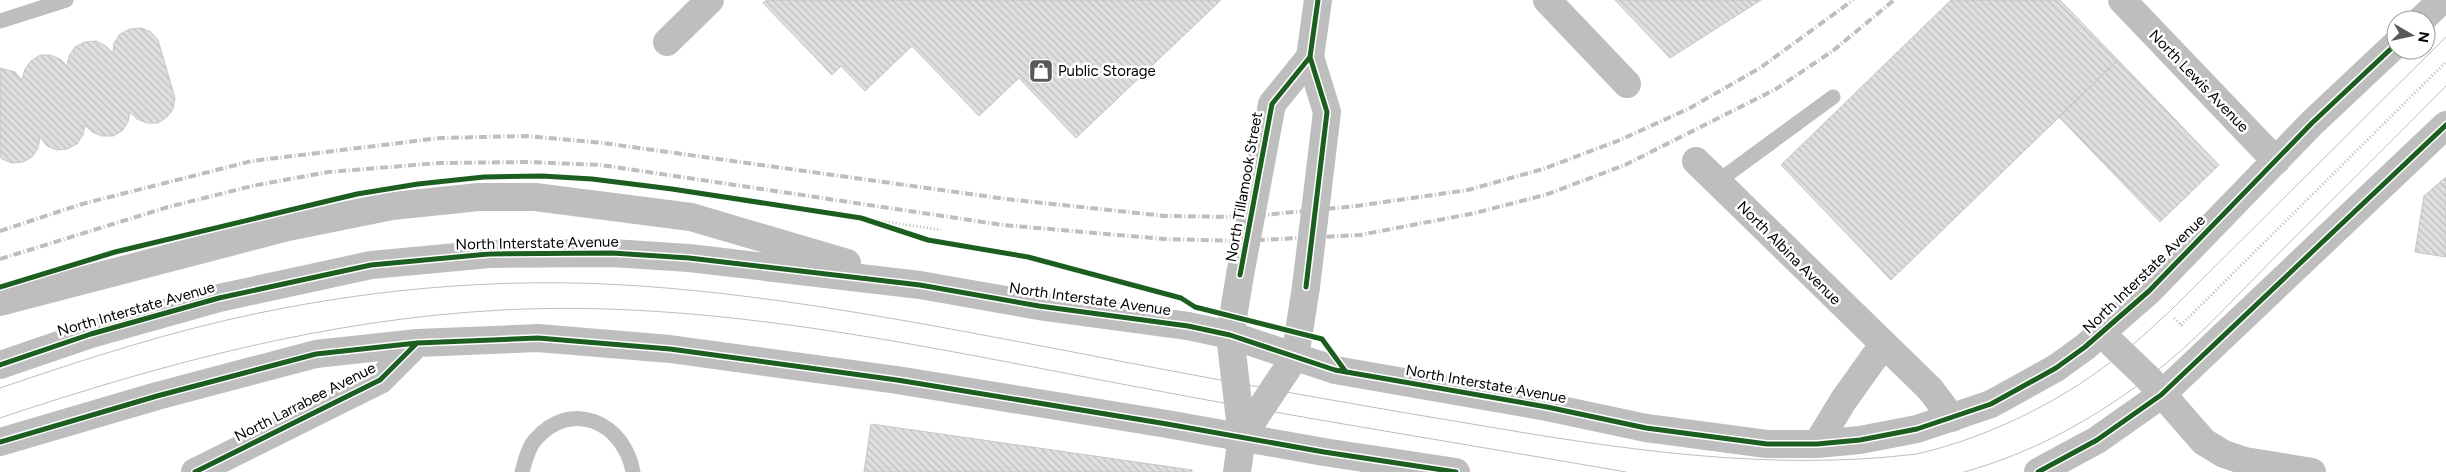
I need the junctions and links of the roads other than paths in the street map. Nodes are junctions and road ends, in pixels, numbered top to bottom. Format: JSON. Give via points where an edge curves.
{"nodes":[{"id":1,"x":66,"y":0,"type":"edge"},
{"id":2,"x":710,"y":0,"type":"edge"},
{"id":3,"x":1318,"y":0,"type":"edge"},
{"id":4,"x":1547,"y":0,"type":"edge"},
{"id":5,"x":2122,"y":0,"type":"edge"},
{"id":6,"x":2442,"y":0,"type":"edge"},
{"id":7,"x":2432,"y":10,"type":"edge"},
{"id":8,"x":0,"y":22,"type":"edge"},
{"id":9,"x":667,"y":42,"type":"dead end"},
{"id":10,"x":2386,"y":53,"type":"edge"},
{"id":11,"x":1310,"y":57,"type":"junction"},
{"id":12,"x":1627,"y":84,"type":"dead end"},
{"id":13,"x":1833,"y":98,"type":"dead end"},
{"id":14,"x":2446,"y":125,"type":"edge"},
{"id":15,"x":1696,"y":161,"type":"dead end"},
{"id":16,"x":2276,"y":161,"type":"junction"},
{"id":17,"x":1717,"y":182,"type":"junction"},
{"id":18,"x":920,"y":285,"type":"junction"},
{"id":19,"x":0,"y":302,"type":"edge"},
{"id":20,"x":2101,"y":333,"type":"junction"},
{"id":21,"x":1230,"y":335,"type":"junction"},
{"id":22,"x":418,"y":343,"type":"junction"},
{"id":23,"x":1883,"y":345,"type":"junction"},
{"id":24,"x":1295,"y":357,"type":"junction"},
{"id":25,"x":0,"y":365,"type":"edge"},
{"id":26,"x":2161,"y":395,"type":"junction"},
{"id":27,"x":1952,"y":418,"type":"junction"},
{"id":28,"x":1242,"y":437,"type":"junction"},
{"id":29,"x":0,"y":442,"type":"edge"},
{"id":30,"x":1817,"y":444,"type":"junction"},
{"id":31,"x":195,"y":472,"type":"edge"},
{"id":32,"x":522,"y":472,"type":"edge"},
{"id":33,"x":633,"y":472,"type":"edge"},
{"id":34,"x":1237,"y":472,"type":"edge"},
{"id":35,"x":1456,"y":472,"type":"edge"},
{"id":36,"x":2038,"y":472,"type":"edge"},
{"id":37,"x":2308,"y":472,"type":"edge"}],
"edges":[{"from":1,"to":8,"type":"lane"},
{"from":2,"to":9,"type":"street"},
{"from":3,"to":11,"type":"street","name":"North Tillamook Street"},
{"from":4,"to":12,"type":"street"},
{"from":5,"to":16,"type":"street","name":"North Lewis Avenue"},
{"from":6,"to":7,"type":"street"},
{"from":10,"to":16,"type":"street","name":"North Interstate Avenue"},
{"from":11,"to":21,"type":"street","name":"North Tillamook Street","bridge":true,"via":[[1272,104]]},
{"from":11,"to":24,"type":"street","name":"North Tillamook Street","bridge":true,"via":[[1327,112]]},
{"from":13,"to":17,"type":"lane"},
{"from":14,"to":26,"type":"street"},
{"from":15,"to":17,"type":"street","name":"North Albina Avenue"},
{"from":16,"to":20,"type":"street","name":"North Interstate Avenue","via":[[2148,291]]},
{"from":17,"to":23,"type":"street","name":"North Albina Avenue"},
{"from":18,"to":19,"type":"street","via":[[691,217],[535,197],[451,199],[392,206],[288,227]]},
{"from":18,"to":21,"type":"street","name":"North Interstate Avenue"},
{"from":18,"to":25,"type":"street","name":"North Interstate Avenue","via":[[689,258],[612,253],[430,258],[311,276],[220,298],[91,334]]},
{"from":20,"to":26,"type":"street"},
{"from":20,"to":27,"type":"street","name":"North Interstate Avenue","via":[[2056,368],[2022,389]]},
{"from":21,"to":24,"type":"street","name":"North Interstate Avenue"},
{"from":21,"to":28,"type":"street","name":"North Tillamook Street"},
{"from":22,"to":28,"type":"street","via":[[538,338],[670,349],[897,380]]},
{"from":22,"to":29,"type":"street","via":[[357,348],[280,362]]},
{"from":22,"to":31,"type":"street","name":"North Larrabee Avenue","via":[[380,380]]},
{"from":23,"to":27,"type":"street","name":"North Albina Avenue","via":[[1930,389]]},
{"from":23,"to":30,"type":"street"},
{"from":24,"to":28,"type":"street","name":"North Tillamook Street"},
{"from":24,"to":30,"type":"street","name":"North Interstate Avenue","via":[[1340,371],[1547,407],[1646,428],[1766,444]]},
{"from":26,"to":36,"type":"street","via":[[2097,440]]},
{"from":26,"to":37,"type":"street","via":[[2204,442],[2224,454]]},
{"from":27,"to":30,"type":"street","name":"North Interstate Avenue","via":[[1886,436]]},
{"from":28,"to":34,"type":"street","name":"North Tillamook Street"},
{"from":28,"to":35,"type":"street"},
{"from":32,"to":33,"type":"lane","via":[[534,441],[546,429],[562,421],[580,419],[597,422],[612,431],[624,444]]}]}
